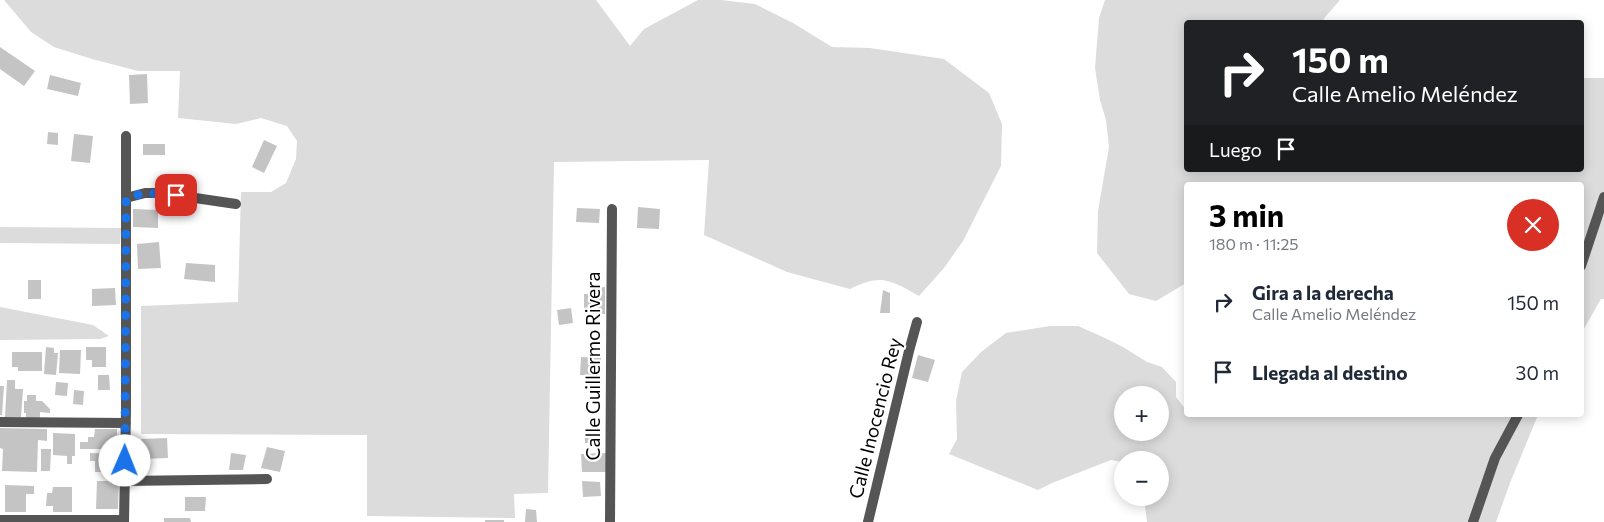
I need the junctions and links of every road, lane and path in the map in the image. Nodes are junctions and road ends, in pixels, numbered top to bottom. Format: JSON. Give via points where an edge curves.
{"nodes":[{"id":1,"x":126,"y":136,"type":"dead end"},
{"id":2,"x":1604,"y":197,"type":"edge"},
{"id":3,"x":126,"y":198,"type":"junction"},
{"id":4,"x":236,"y":204,"type":"dead end"},
{"id":5,"x":612,"y":209,"type":"dead end"},
{"id":6,"x":1584,"y":257,"type":"edge"},
{"id":7,"x":917,"y":322,"type":"dead end"},
{"id":8,"x":1517,"y":417,"type":"edge"},
{"id":9,"x":0,"y":422,"type":"edge"},
{"id":10,"x":126,"y":423,"type":"junction"},
{"id":11,"x":267,"y":479,"type":"dead end"},
{"id":12,"x":124,"y":480,"type":"junction"},
{"id":13,"x":0,"y":520,"type":"edge"},
{"id":14,"x":124,"y":521,"type":"edge"},
{"id":15,"x":610,"y":522,"type":"edge"},
{"id":16,"x":868,"y":522,"type":"edge"},
{"id":17,"x":1473,"y":522,"type":"edge"}],
"edges":[{"from":1,"to":3,"type":"street"},
{"from":2,"to":6,"type":"street"},
{"from":3,"to":4,"type":"street","via":[[161,193]]},
{"from":3,"to":10,"type":"street"},
{"from":5,"to":15,"type":"street","name":"Calle Guillermo Rivera"},
{"from":7,"to":16,"type":"street","name":"Calle Inocencio Rey"},
{"from":8,"to":17,"type":"street","via":[[1495,458]]},
{"from":9,"to":10,"type":"street"},
{"from":10,"to":12,"type":"street"},
{"from":11,"to":12,"type":"street"},
{"from":12,"to":14,"type":"street"},
{"from":13,"to":14,"type":"street"}]}
